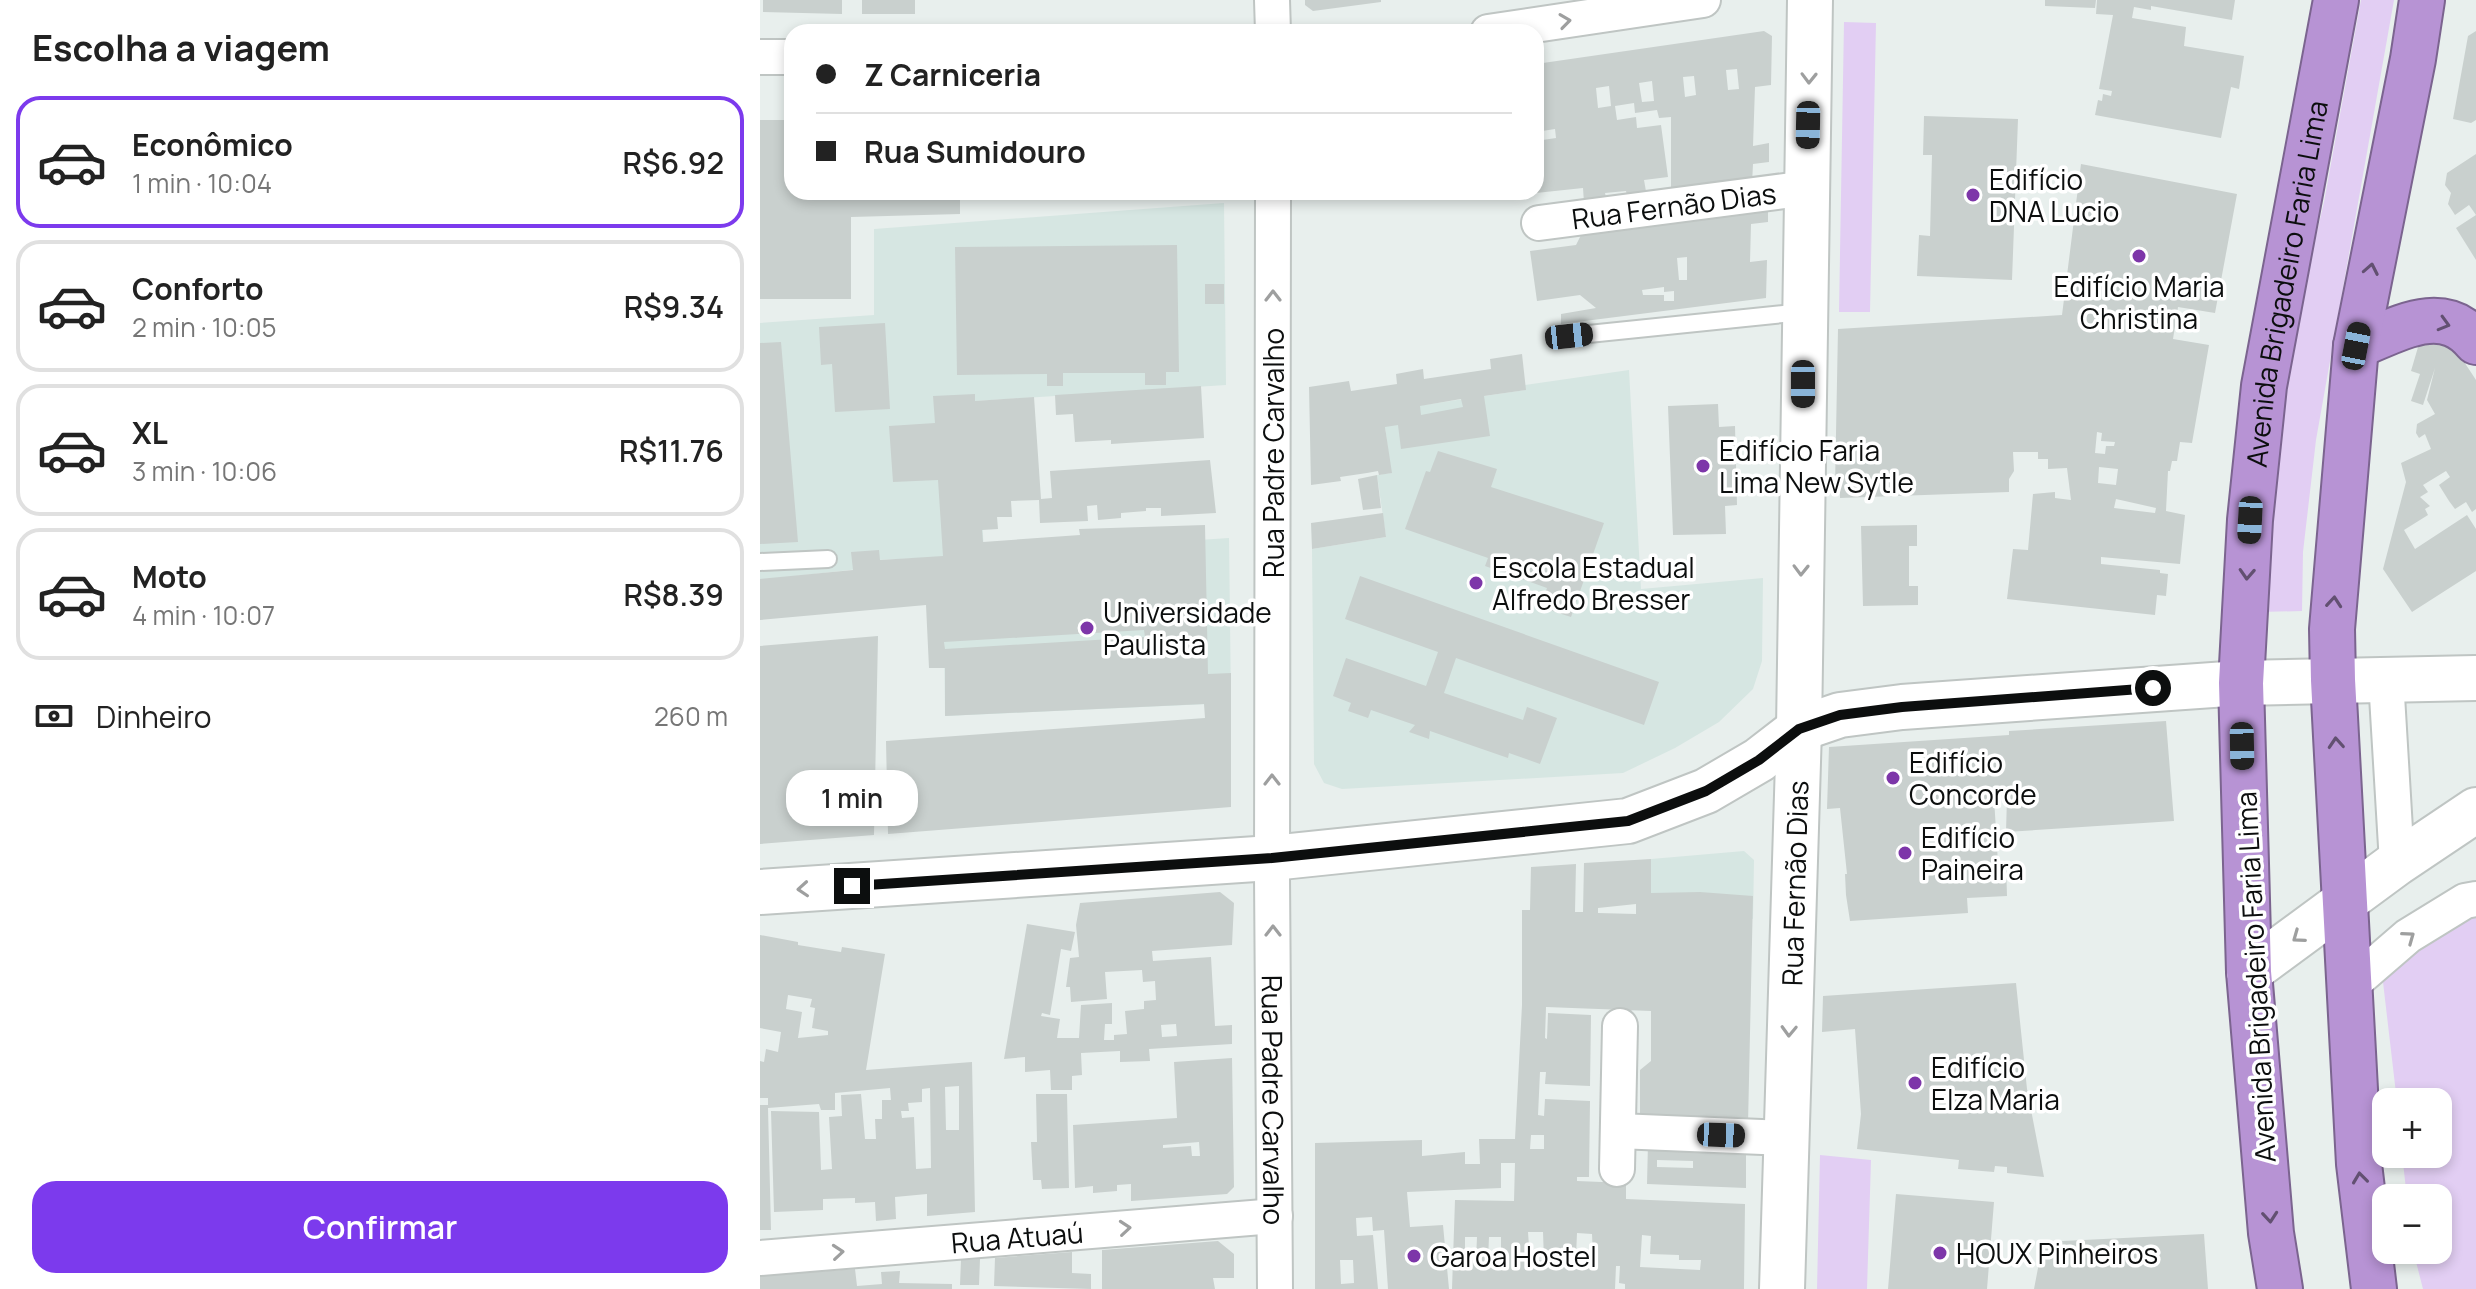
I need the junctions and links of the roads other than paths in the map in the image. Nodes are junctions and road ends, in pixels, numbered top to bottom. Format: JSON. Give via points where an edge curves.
{"nodes":[{"id":1,"x":1272,"y":0,"type":"edge"},
{"id":2,"x":1703,"y":0,"type":"edge"},
{"id":3,"x":1810,"y":0,"type":"edge"},
{"id":4,"x":2336,"y":0,"type":"edge"},
{"id":5,"x":2422,"y":0,"type":"edge"},
{"id":6,"x":1273,"y":24,"type":"edge"},
{"id":7,"x":1542,"y":24,"type":"edge"},
{"id":8,"x":760,"y":57,"type":"edge"},
{"id":9,"x":784,"y":57,"type":"edge"},
{"id":10,"x":1807,"y":188,"type":"junction"},
{"id":11,"x":1273,"y":200,"type":"edge"},
{"id":12,"x":1539,"y":223,"type":"dead end"},
{"id":13,"x":1804,"y":312,"type":"junction"},
{"id":14,"x":1569,"y":336,"type":"dead end"},
{"id":15,"x":2476,"y":342,"type":"edge"},
{"id":16,"x":2356,"y":346,"type":"junction"},
{"id":17,"x":828,"y":559,"type":"dead end"},
{"id":18,"x":760,"y":562,"type":"edge"},
{"id":19,"x":2476,"y":678,"type":"edge"},
{"id":20,"x":2386,"y":679,"type":"junction"},
{"id":21,"x":2333,"y":680,"type":"junction"},
{"id":22,"x":2241,"y":683,"type":"junction"},
{"id":23,"x":1799,"y":729,"type":"junction"},
{"id":24,"x":2476,"y":810,"type":"edge"},
{"id":25,"x":1272,"y":858,"type":"junction"},
{"id":26,"x":2397,"y":863,"type":"junction"},
{"id":27,"x":760,"y":892,"type":"edge"},
{"id":28,"x":2476,"y":899,"type":"edge"},
{"id":29,"x":2346,"y":902,"type":"junction"},
{"id":30,"x":2249,"y":972,"type":"junction"},
{"id":31,"x":2350,"y":986,"type":"junction"},
{"id":32,"x":1620,"y":1026,"type":"dead end"},
{"id":33,"x":1618,"y":1131,"type":"junction"},
{"id":34,"x":1786,"y":1138,"type":"junction"},
{"id":35,"x":1617,"y":1169,"type":"dead end"},
{"id":36,"x":1275,"y":1216,"type":"junction"},
{"id":37,"x":760,"y":1258,"type":"edge"},
{"id":38,"x":1275,"y":1289,"type":"edge"},
{"id":39,"x":1782,"y":1289,"type":"edge"},
{"id":40,"x":2280,"y":1289,"type":"edge"},
{"id":41,"x":2374,"y":1289,"type":"edge"}],
"edges":[{"from":1,"to":6,"type":"street"},
{"from":7,"to":2,"type":"street","one_way":true},
{"from":3,"to":10,"type":"main road","name":"Rua Fernão Dias","one_way":true},
{"from":4,"to":22,"type":"highway","name":"Avenida Brigadeiro Faria Lima","one_way":true,"via":[[2264,386]]},
{"from":16,"to":5,"type":"highway","one_way":true},
{"from":8,"to":9,"type":"street"},
{"from":10,"to":12,"type":"street","name":"Rua Fernão Dias"},
{"from":10,"to":13,"type":"main road","name":"Rua Fernão Dias"},
{"from":25,"to":11,"type":"street","name":"Rua Padre Carvalho","one_way":true},
{"from":13,"to":14,"type":"lane"},
{"from":13,"to":23,"type":"main road","name":"Rua Fernão Dias","one_way":true},
{"from":16,"to":15,"type":"highway","one_way":true,"via":[[2425,319],[2446,322]]},
{"from":21,"to":16,"type":"highway","one_way":true,"via":[[2332,629]]},
{"from":17,"to":18,"type":"lane"},
{"from":19,"to":20,"type":"main road"},
{"from":20,"to":21,"type":"main road"},
{"from":20,"to":26,"type":"street"},
{"from":21,"to":22,"type":"main road"},
{"from":29,"to":21,"type":"highway","one_way":true},
{"from":22,"to":23,"type":"main road","via":[[1902,707],[1840,715]]},
{"from":22,"to":30,"type":"highway","name":"Avenida Brigadeiro Faria Lima"},
{"from":23,"to":25,"type":"main road","via":[[1706,791],[1628,821]]},
{"from":23,"to":34,"type":"main road","name":"Rua Fernão Dias","one_way":true},
{"from":24,"to":26,"type":"main road"},
{"from":25,"to":27,"type":"main road","one_way":true},
{"from":36,"to":25,"type":"street","name":"Rua Padre Carvalho","one_way":true},
{"from":26,"to":29,"type":"main road"},
{"from":31,"to":28,"type":"street","one_way":true,"via":[[2408,936]]},
{"from":29,"to":30,"type":"main road","one_way":true},
{"from":29,"to":31,"type":"highway"},
{"from":30,"to":40,"type":"highway","name":"Avenida Brigadeiro Faria Lima","one_way":true},
{"from":41,"to":31,"type":"highway","one_way":true,"via":[[2359,1164]]},
{"from":32,"to":33,"type":"street"},
{"from":33,"to":34,"type":"street"},
{"from":33,"to":35,"type":"street"},
{"from":34,"to":39,"type":"main road","name":"Rua Fernão Dias"},
{"from":37,"to":36,"type":"street","name":"Rua Atuaú","one_way":true},
{"from":36,"to":38,"type":"street","name":"Rua Padre Carvalho"}]}
